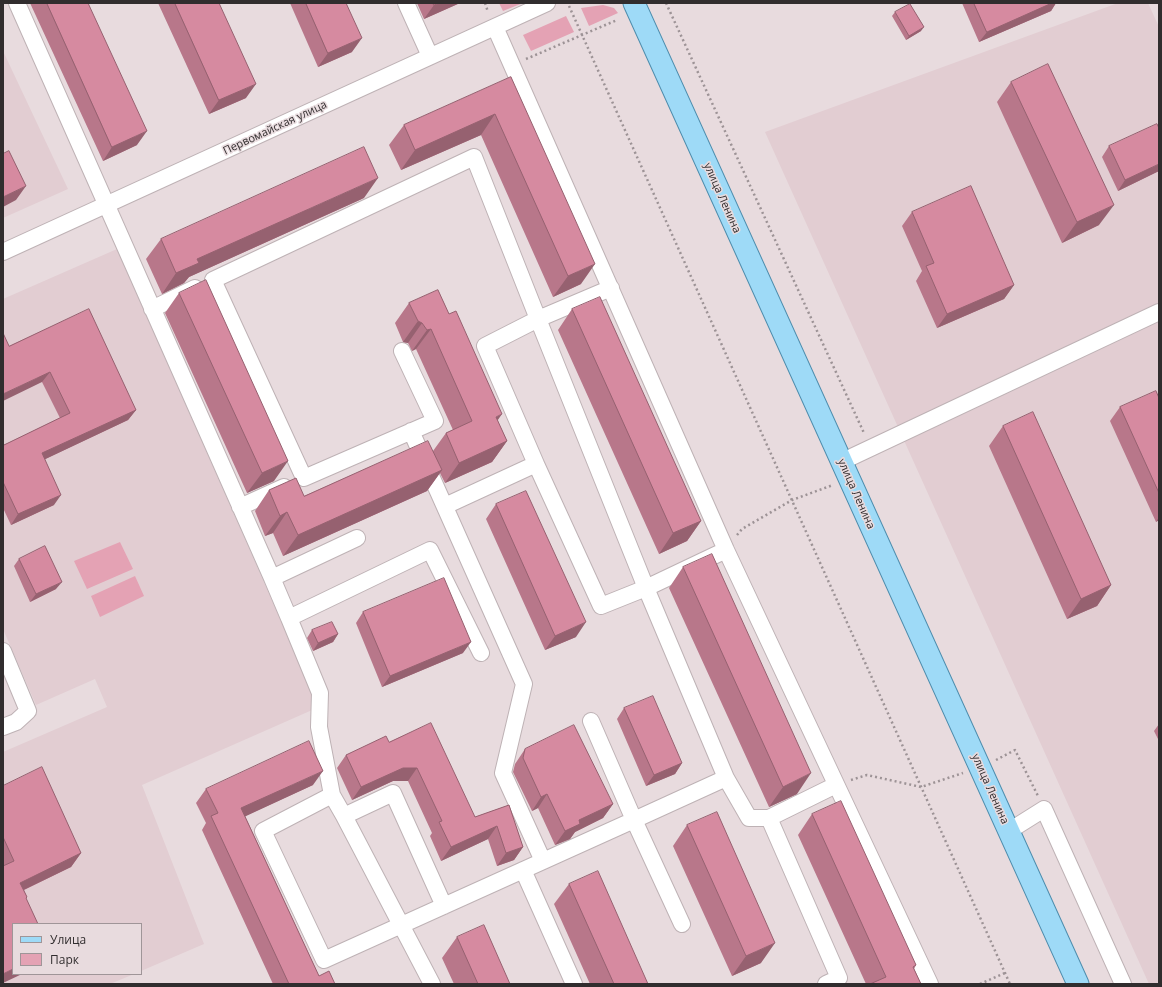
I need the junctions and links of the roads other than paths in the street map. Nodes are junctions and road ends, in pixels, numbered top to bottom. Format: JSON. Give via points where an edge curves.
{"nodes":[{"id":1,"x":17,"y":3,"type":"edge"},
{"id":2,"x":406,"y":3,"type":"edge"},
{"id":3,"x":547,"y":3,"type":"edge"},
{"id":4,"x":634,"y":3,"type":"edge"},
{"id":5,"x":495,"y":27,"type":"junction"},
{"id":6,"x":430,"y":56,"type":"junction"},
{"id":7,"x":106,"y":205,"type":"junction"},
{"id":8,"x":3,"y":252,"type":"edge"},
{"id":9,"x":213,"y":280,"type":"junction"},
{"id":10,"x":611,"y":288,"type":"junction"},
{"id":11,"x":152,"y":309,"type":"junction"},
{"id":12,"x":1159,"y":312,"type":"edge"},
{"id":13,"x":538,"y":319,"type":"junction"},
{"id":14,"x":402,"y":351,"type":"dead end"},
{"id":15,"x":411,"y":431,"type":"junction"},
{"id":16,"x":536,"y":464,"type":"junction"},
{"id":17,"x":846,"y":470,"type":"junction"},
{"id":18,"x":304,"y":478,"type":"junction"},
{"id":19,"x":445,"y":506,"type":"junction"},
{"id":20,"x":240,"y":507,"type":"junction"},
{"id":21,"x":357,"y":538,"type":"dead end"},
{"id":22,"x":726,"y":550,"type":"junction"},
{"id":23,"x":272,"y":578,"type":"junction"},
{"id":24,"x":646,"y":588,"type":"junction"},
{"id":25,"x":289,"y":618,"type":"junction"},
{"id":26,"x":3,"y":651,"type":"edge"},
{"id":27,"x":481,"y":653,"type":"dead end"},
{"id":28,"x":592,"y":721,"type":"dead end"},
{"id":29,"x":3,"y":728,"type":"edge"},
{"id":30,"x":726,"y":778,"type":"junction"},
{"id":31,"x":836,"y":785,"type":"junction"},
{"id":32,"x":332,"y":795,"type":"junction"},
{"id":33,"x":344,"y":816,"type":"junction"},
{"id":34,"x":770,"y":818,"type":"junction"},
{"id":35,"x":634,"y":820,"type":"junction"},
{"id":36,"x":1009,"y":831,"type":"junction"},
{"id":37,"x":543,"y":861,"type":"junction"},
{"id":38,"x":523,"y":870,"type":"junction"},
{"id":39,"x":444,"y":906,"type":"junction"},
{"id":40,"x":402,"y":924,"type":"junction"},
{"id":41,"x":682,"y":924,"type":"dead end"},
{"id":42,"x":432,"y":984,"type":"edge"},
{"id":43,"x":574,"y":984,"type":"edge"},
{"id":44,"x":826,"y":984,"type":"edge"},
{"id":45,"x":930,"y":984,"type":"edge"},
{"id":46,"x":1078,"y":984,"type":"edge"},
{"id":47,"x":1123,"y":984,"type":"edge"}],
"edges":[{"from":1,"to":7,"type":"street"},
{"from":2,"to":6,"type":"street"},
{"from":3,"to":5,"type":"street","name":"Первомайская улица"},
{"from":4,"to":17,"type":"main road","name":"улица Ленина"},
{"from":5,"to":6,"type":"street","name":"Первомайская улица"},
{"from":5,"to":10,"type":"street"},
{"from":6,"to":7,"type":"street","name":"Первомайская улица"},
{"from":7,"to":8,"type":"street","name":"Первомайская улица"},
{"from":7,"to":11,"type":"street"},
{"from":9,"to":11,"type":"street"},
{"from":9,"to":13,"type":"street","via":[[474,157]]},
{"from":9,"to":18,"type":"street"},
{"from":10,"to":13,"type":"street"},
{"from":10,"to":22,"type":"street"},
{"from":11,"to":20,"type":"street"},
{"from":12,"to":17,"type":"street","via":[[871,448]]},
{"from":13,"to":16,"type":"street","via":[[485,346]]},
{"from":13,"to":24,"type":"street"},
{"from":14,"to":15,"type":"street","via":[[435,421]]},
{"from":15,"to":18,"type":"street"},
{"from":15,"to":19,"type":"street"},
{"from":16,"to":19,"type":"street"},
{"from":16,"to":24,"type":"street","via":[[602,606]]},
{"from":17,"to":36,"type":"main road","name":"улица Ленина"},
{"from":18,"to":20,"type":"street"},
{"from":19,"to":37,"type":"street","via":[[524,684],[503,774]]},
{"from":20,"to":23,"type":"street"},
{"from":21,"to":23,"type":"street"},
{"from":22,"to":24,"type":"street"},
{"from":22,"to":31,"type":"street"},
{"from":23,"to":25,"type":"street"},
{"from":24,"to":30,"type":"street"},
{"from":25,"to":27,"type":"street","via":[[430,550]]},
{"from":25,"to":32,"type":"street","via":[[320,693],[319,727]]},
{"from":26,"to":29,"type":"street","via":[[28,711],[16,722]]},
{"from":28,"to":35,"type":"street"},
{"from":30,"to":34,"type":"street","via":[[749,818]]},
{"from":30,"to":35,"type":"street"},
{"from":31,"to":34,"type":"street"},
{"from":31,"to":45,"type":"street"},
{"from":32,"to":33,"type":"street"},
{"from":32,"to":40,"type":"street","via":[[263,831],[324,960]]},
{"from":33,"to":39,"type":"street","via":[[393,793]]},
{"from":33,"to":40,"type":"street"},
{"from":34,"to":44,"type":"street","via":[[838,978]]},
{"from":35,"to":37,"type":"street"},
{"from":35,"to":41,"type":"street"},
{"from":36,"to":46,"type":"main road","name":"улица Ленина"},
{"from":36,"to":47,"type":"street","via":[[1044,809]]},
{"from":37,"to":38,"type":"street"},
{"from":38,"to":39,"type":"street"},
{"from":38,"to":43,"type":"street"},
{"from":39,"to":40,"type":"street"},
{"from":40,"to":42,"type":"street"}]}
